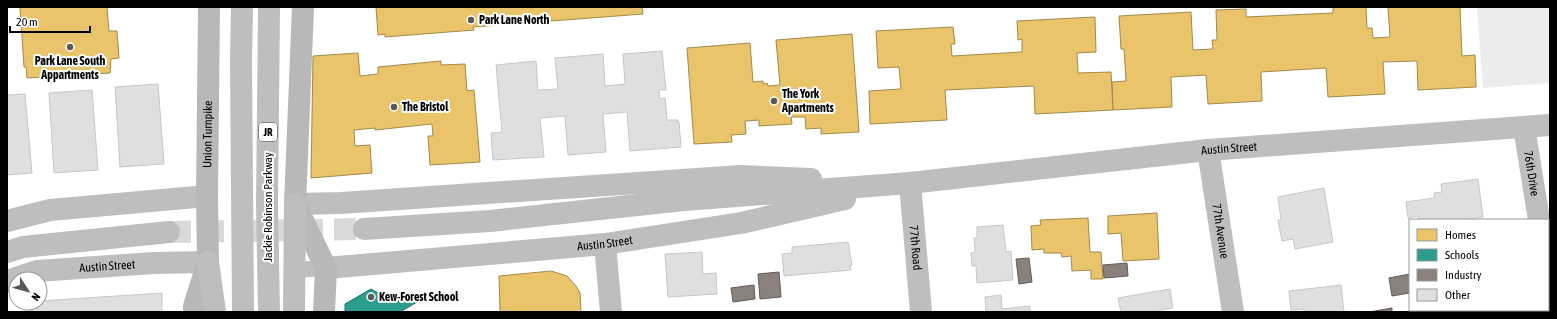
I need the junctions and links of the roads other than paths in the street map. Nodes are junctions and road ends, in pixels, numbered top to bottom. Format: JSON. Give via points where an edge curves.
{"nodes":[{"id":1,"x":209,"y":7,"type":"edge"},
{"id":2,"x":242,"y":7,"type":"edge"},
{"id":3,"x":269,"y":7,"type":"edge"},
{"id":4,"x":303,"y":7,"type":"edge"},
{"id":5,"x":1550,"y":125,"type":"edge"},
{"id":6,"x":1524,"y":127,"type":"junction"},
{"id":7,"x":1208,"y":150,"type":"junction"},
{"id":8,"x":910,"y":183,"type":"junction"},
{"id":9,"x":207,"y":196,"type":"junction"},
{"id":10,"x":295,"y":204,"type":"junction"},
{"id":11,"x":1539,"y":219,"type":"edge"},
{"id":12,"x":7,"y":221,"type":"edge"},
{"id":13,"x":364,"y":229,"type":"tunnel mouth"},
{"id":14,"x":169,"y":232,"type":"tunnel mouth"},
{"id":15,"x":605,"y":244,"type":"junction"},
{"id":16,"x":7,"y":252,"type":"edge"},
{"id":17,"x":208,"y":262,"type":"junction"},
{"id":18,"x":326,"y":268,"type":"junction"},
{"id":19,"x":294,"y":270,"type":"junction"},
{"id":20,"x":7,"y":280,"type":"edge"},
{"id":21,"x":194,"y":312,"type":"edge"},
{"id":22,"x":215,"y":312,"type":"edge"},
{"id":23,"x":243,"y":312,"type":"edge"},
{"id":24,"x":269,"y":312,"type":"edge"},
{"id":25,"x":294,"y":312,"type":"edge"},
{"id":26,"x":324,"y":312,"type":"edge"},
{"id":27,"x":611,"y":312,"type":"edge"},
{"id":28,"x":921,"y":312,"type":"edge"},
{"id":29,"x":1233,"y":312,"type":"edge"}],
"edges":[{"from":1,"to":9,"type":"main road","name":"Union Turnpike"},
{"from":2,"to":23,"type":"main road","number":"JR"},
{"from":3,"to":24,"type":"main road","name":"Jackie Robinson Parkway","number":"JR"},
{"from":4,"to":10,"type":"main road"},
{"from":5,"to":6,"type":"main road","name":"Austin Street"},
{"from":6,"to":7,"type":"main road","name":"Austin Street"},
{"from":6,"to":11,"type":"main road","name":"76th Drive"},
{"from":7,"to":8,"type":"main road","name":"Austin Street"},
{"from":7,"to":29,"type":"main road","name":"77th Avenue"},
{"from":8,"to":10,"type":"main road","name":"Austin Street","via":[[741,176]]},
{"from":8,"to":13,"type":"main road","name":"Austin Street","via":[[684,200],[490,221]]},
{"from":8,"to":15,"type":"main road","name":"Austin Street","via":[[741,223]]},
{"from":8,"to":28,"type":"main road","name":"77th Road"},
{"from":9,"to":12,"type":"main road","via":[[50,210]]},
{"from":9,"to":17,"type":"main road","name":"Union Turnpike"},
{"from":10,"to":18,"type":"main road"},
{"from":10,"to":19,"type":"main road"},
{"from":14,"to":16,"type":"main road","via":[[23,247]]},
{"from":15,"to":18,"type":"main road","name":"Austin Street"},
{"from":15,"to":27,"type":"main road"},
{"from":17,"to":20,"type":"main road","name":"Austin Street","via":[[38,271]]},
{"from":17,"to":21,"type":"main road","name":"Union Turnpike"},
{"from":17,"to":22,"type":"main road","name":"Union Turnpike"},
{"from":18,"to":19,"type":"lane","name":"Austin Street"},
{"from":18,"to":26,"type":"main road"},
{"from":19,"to":25,"type":"main road"}]}
